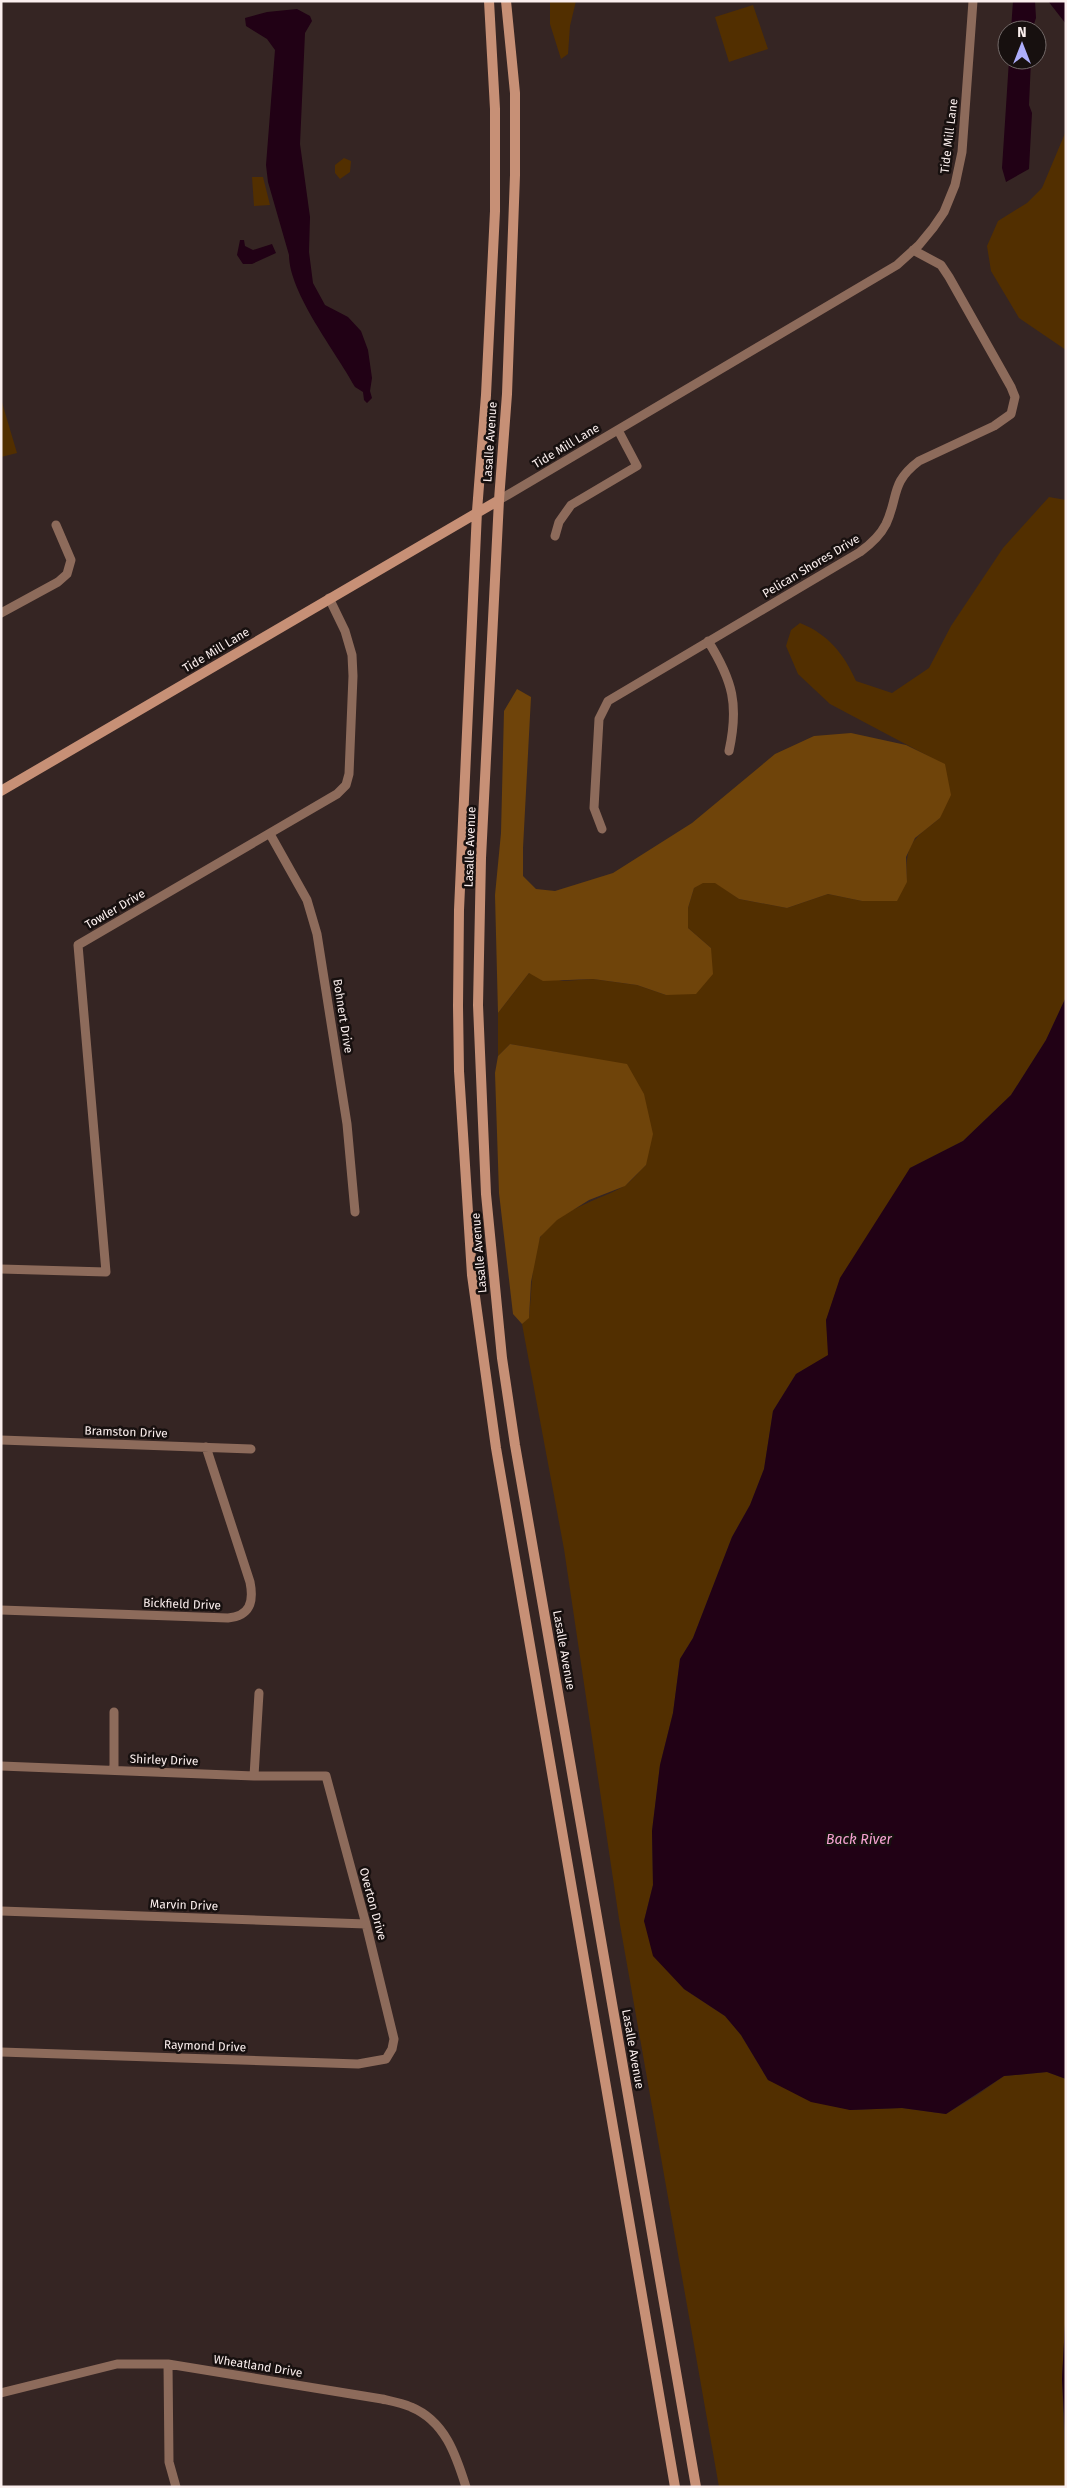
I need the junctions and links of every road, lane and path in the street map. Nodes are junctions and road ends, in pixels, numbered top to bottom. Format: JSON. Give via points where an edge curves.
{"nodes":[{"id":1,"x":490,"y":1,"type":"edge"},
{"id":2,"x":506,"y":1,"type":"edge"},
{"id":3,"x":973,"y":1,"type":"edge"},
{"id":4,"x":913,"y":250,"type":"junction"},
{"id":5,"x":618,"y":430,"type":"junction"},
{"id":6,"x":498,"y":500,"type":"junction"},
{"id":7,"x":477,"y":511,"type":"junction"},
{"id":8,"x":56,"y":525,"type":"dead end"},
{"id":9,"x":554,"y":536,"type":"dead end"},
{"id":10,"x":329,"y":598,"type":"junction"},
{"id":11,"x":1,"y":613,"type":"edge"},
{"id":12,"x":708,"y":641,"type":"junction"},
{"id":13,"x":729,"y":751,"type":"dead end"},
{"id":14,"x":1,"y":791,"type":"edge"},
{"id":15,"x":602,"y":830,"type":"dead end"},
{"id":16,"x":270,"y":834,"type":"junction"},
{"id":17,"x":355,"y":1212,"type":"dead end"},
{"id":18,"x":1,"y":1269,"type":"edge"},
{"id":19,"x":1,"y":1440,"type":"edge"},
{"id":20,"x":206,"y":1447,"type":"junction"},
{"id":21,"x":251,"y":1448,"type":"dead end"},
{"id":22,"x":1,"y":1610,"type":"edge"},
{"id":23,"x":259,"y":1693,"type":"dead end"},
{"id":24,"x":114,"y":1712,"type":"dead end"},
{"id":25,"x":1,"y":1766,"type":"edge"},
{"id":26,"x":114,"y":1770,"type":"junction"},
{"id":27,"x":254,"y":1776,"type":"junction"},
{"id":28,"x":326,"y":1776,"type":"joint"},
{"id":29,"x":1,"y":1911,"type":"edge"},
{"id":30,"x":366,"y":1924,"type":"junction"},
{"id":31,"x":394,"y":2039,"type":"joint"},
{"id":32,"x":1,"y":2052,"type":"edge"},
{"id":33,"x":168,"y":2364,"type":"junction"},
{"id":34,"x":1,"y":2393,"type":"edge"},
{"id":35,"x":176,"y":2487,"type":"edge"},
{"id":36,"x":466,"y":2487,"type":"edge"},
{"id":37,"x":675,"y":2487,"type":"edge"},
{"id":38,"x":696,"y":2487,"type":"edge"}],
"edges":[{"from":1,"to":7,"type":"main road","name":"Lasalle Avenue","via":[[495,211]]},
{"from":2,"to":6,"type":"main road","name":"Lasalle Avenue","via":[[515,93],[515,175],[507,394]]},
{"from":3,"to":4,"type":"street","name":"Tide Mill Lane","via":[[962,152],[955,184],[944,212]]},
{"from":4,"to":5,"type":"street","name":"Tide Mill Lane","via":[[897,265]]},
{"from":4,"to":12,"type":"street","name":"Pelican Shores Drive","via":[[941,265],[949,277],[1012,387],[1015,397],[1011,414],[994,426],[910,468],[897,484],[880,534],[866,548]]},
{"from":5,"to":6,"type":"street","name":"Tide Mill Lane"},
{"from":5,"to":9,"type":"street","via":[[637,466],[571,505]]},
{"from":6,"to":7,"type":"main road","name":"Tide Mill Lane"},
{"from":6,"to":38,"type":"main road","name":"Lasalle Avenue","via":[[478,958],[479,1068],[492,1269],[515,1445]]},
{"from":7,"to":10,"type":"main road","name":"Tide Mill Lane"},
{"from":7,"to":37,"type":"main road","name":"Lasalle Avenue","via":[[459,910],[458,1006],[472,1276],[500,1478]]},
{"from":8,"to":11,"type":"street","via":[[71,560],[66,574],[58,582]]},
{"from":10,"to":14,"type":"main road","name":"Tide Mill Lane"},
{"from":10,"to":16,"type":"street","name":"Towler Drive","via":[[352,655],[352,727],[346,785],[337,794]]},
{"from":12,"to":13,"type":"street","via":[[723,664],[732,690],[735,717]]},
{"from":12,"to":15,"type":"street","name":"Pelican Shores Drive","via":[[616,694],[602,709],[594,808]]},
{"from":16,"to":17,"type":"street","name":"Bohnert Drive","via":[[307,900],[317,934],[347,1124]]},
{"from":16,"to":18,"type":"street","name":"Towler Drive","via":[[78,945],[106,1272]]},
{"from":19,"to":20,"type":"street","name":"Bramston Drive"},
{"from":20,"to":21,"type":"street","name":"Bramston Drive"},
{"from":20,"to":22,"type":"street","name":"Bickfield Drive","via":[[250,1582],[252,1599],[242,1615],[228,1618]]},
{"from":23,"to":27,"type":"street"},
{"from":24,"to":26,"type":"street"},
{"from":25,"to":26,"type":"street","name":"Shirley Drive"},
{"from":26,"to":27,"type":"street","name":"Shirley Drive"},
{"from":27,"to":28,"type":"street","name":"Shirley Drive"},
{"from":28,"to":30,"type":"street","name":"Overton Drive"},
{"from":29,"to":30,"type":"street","name":"Marvin Drive"},
{"from":30,"to":31,"type":"street","name":"Overton Drive"},
{"from":31,"to":32,"type":"street","name":"Raymond Drive","via":[[386,2059],[358,2064]]},
{"from":33,"to":34,"type":"street","name":"Wheatland Drive","via":[[117,2364]]},
{"from":33,"to":35,"type":"street","via":[[169,2462]]},
{"from":33,"to":36,"type":"street","name":"Wheatland Drive","via":[[382,2399],[412,2407],[431,2419],[444,2434],[455,2452]]}]}
